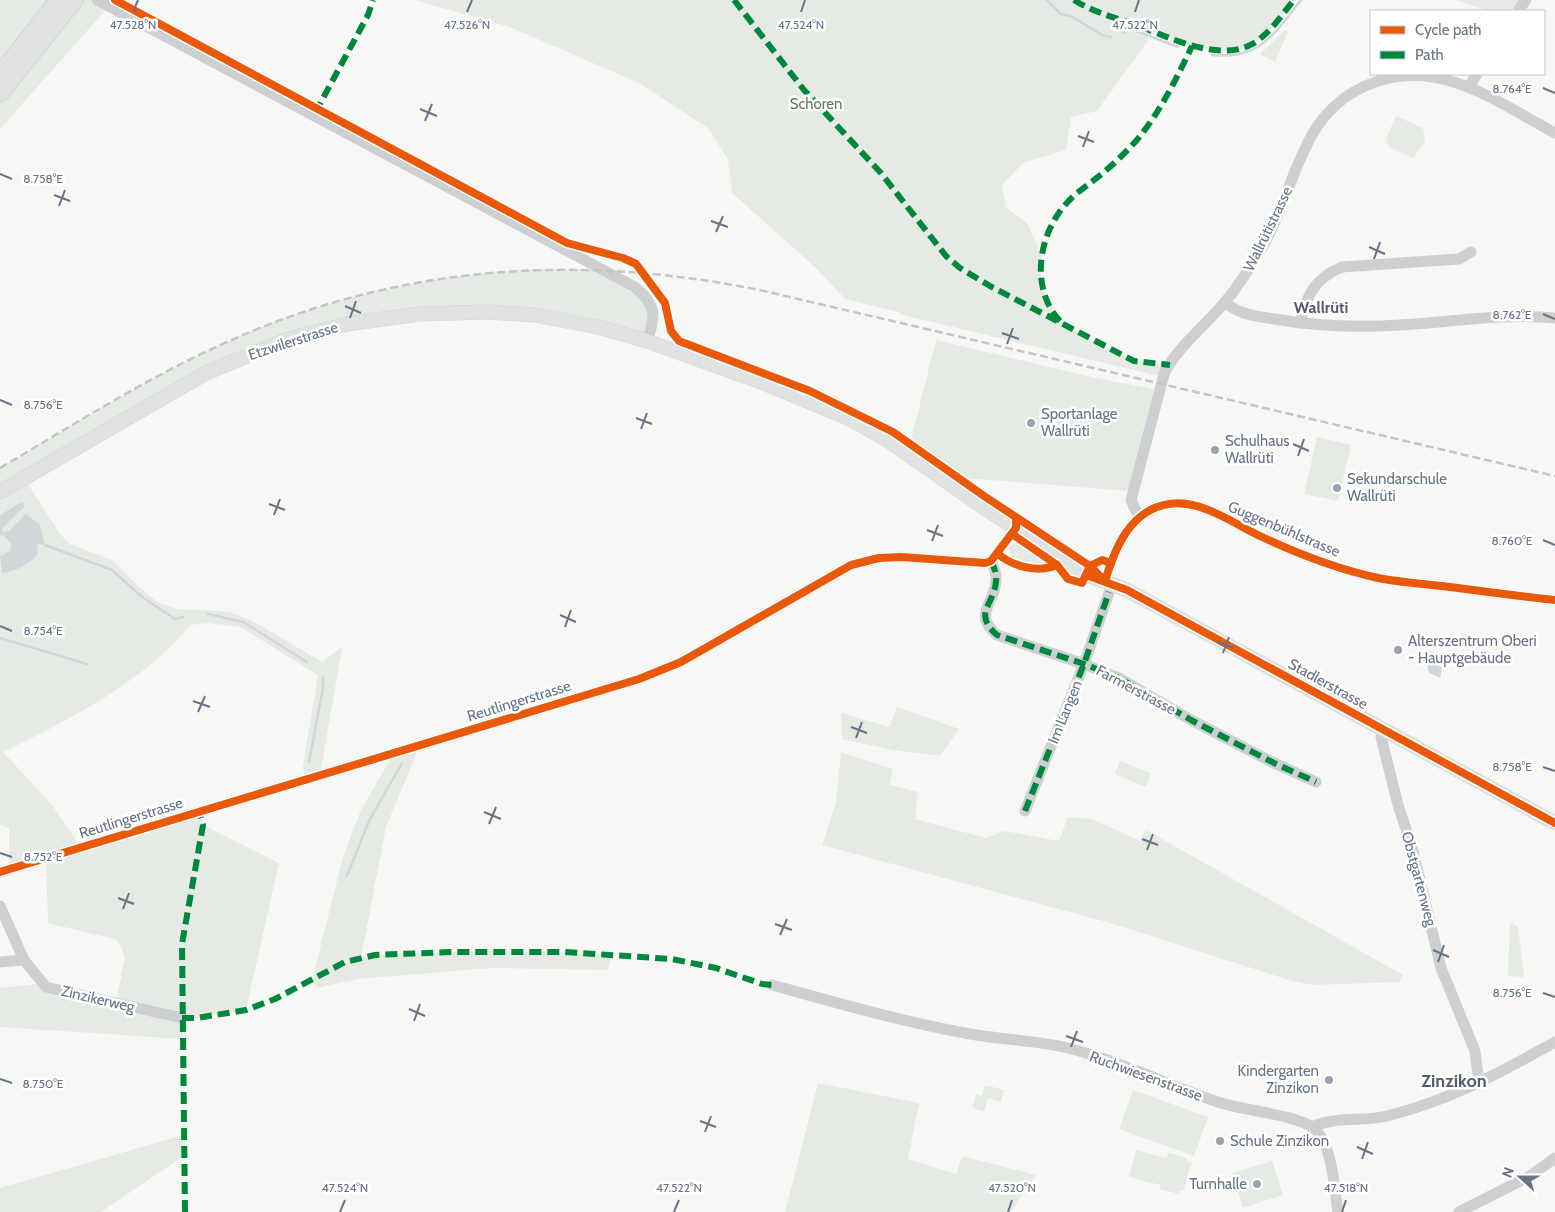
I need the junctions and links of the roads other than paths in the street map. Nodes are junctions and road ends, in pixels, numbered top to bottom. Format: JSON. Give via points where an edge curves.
{"nodes":[{"id":1,"x":97,"y":0,"type":"edge"},
{"id":2,"x":67,"y":3,"type":"edge"},
{"id":3,"x":0,"y":74,"type":"edge"},
{"id":4,"x":1408,"y":75,"type":"edge"},
{"id":5,"x":1428,"y":75,"type":"edge"},
{"id":6,"x":1476,"y":75,"type":"edge"},
{"id":7,"x":1469,"y":86,"type":"junction"},
{"id":8,"x":0,"y":94,"type":"edge"},
{"id":9,"x":1555,"y":133,"type":"edge"},
{"id":10,"x":1471,"y":252,"type":"dead end"},
{"id":11,"x":1225,"y":302,"type":"junction"},
{"id":12,"x":1555,"y":318,"type":"edge"},
{"id":13,"x":1300,"y":323,"type":"junction"},
{"id":14,"x":647,"y":341,"type":"junction"},
{"id":15,"x":0,"y":492,"type":"edge"},
{"id":16,"x":1139,"y":517,"type":"junction"},
{"id":17,"x":1014,"y":531,"type":"junction"},
{"id":18,"x":991,"y":561,"type":"junction"},
{"id":19,"x":1108,"y":582,"type":"junction"},
{"id":20,"x":1555,"y":600,"type":"edge"},
{"id":21,"x":1084,"y":664,"type":"junction"},
{"id":22,"x":1384,"y":731,"type":"junction"},
{"id":23,"x":1316,"y":782,"type":"dead end"},
{"id":24,"x":1025,"y":811,"type":"dead end"},
{"id":25,"x":1555,"y":823,"type":"edge"},
{"id":26,"x":0,"y":872,"type":"edge"},
{"id":27,"x":0,"y":906,"type":"edge"},
{"id":28,"x":24,"y":960,"type":"junction"},
{"id":29,"x":0,"y":962,"type":"edge"},
{"id":30,"x":772,"y":985,"type":"dead end"},
{"id":31,"x":182,"y":1018,"type":"dead end"},
{"id":32,"x":1555,"y":1042,"type":"edge"},
{"id":33,"x":1479,"y":1084,"type":"junction"},
{"id":34,"x":1312,"y":1127,"type":"junction"},
{"id":35,"x":1555,"y":1158,"type":"edge"},
{"id":36,"x":1338,"y":1212,"type":"edge"},
{"id":37,"x":1460,"y":1212,"type":"edge"}],
"edges":[{"from":1,"to":14,"type":"street","via":[[635,287],[652,308],[652,326]]},
{"from":2,"to":3,"type":"highway"},
{"from":2,"to":8,"type":"highway"},
{"from":4,"to":11,"type":"street","name":"Wallrütistrasse","via":[[1361,88],[1324,116],[1312,135],[1265,242]]},
{"from":5,"to":7,"type":"street","name":"Wallrütistrasse"},
{"from":6,"to":7,"type":"street"},
{"from":7,"to":9,"type":"street","name":"Wallrütistrasse"},
{"from":10,"to":13,"type":"street","via":[[1459,259],[1342,266],[1313,287],[1307,296]]},
{"from":11,"to":13,"type":"street","via":[[1236,311]]},
{"from":11,"to":16,"type":"street","name":"Wallrütistrasse","via":[[1176,356],[1163,377],[1131,500]]},
{"from":12,"to":13,"type":"street","via":[[1484,317],[1373,327]]},
{"from":14,"to":15,"type":"main road","name":"Etzwilerstrasse","via":[[598,327],[535,315],[487,312],[419,314],[347,324],[286,340],[206,373]]},
{"from":14,"to":17,"type":"main road","name":"Stadlerstrasse","via":[[848,418],[889,441]]},
{"from":16,"to":19,"type":"street","name":"Guggenbühlstrasse","via":[[1122,538]]},
{"from":16,"to":20,"type":"street","name":"Guggenbühlstrasse","via":[[1167,504],[1189,504],[1336,567],[1386,580]]},
{"from":17,"to":18,"type":"street"},
{"from":17,"to":19,"type":"main road","name":"Stadlerstrasse","via":[[1086,575]]},
{"from":18,"to":21,"type":"street","name":"Farmerstrasse","via":[[996,581],[984,616],[986,626],[997,635]]},
{"from":18,"to":26,"type":"street","name":"Reutlingerstrasse","via":[[901,557],[851,565],[681,662],[639,679]]},
{"from":19,"to":21,"type":"street","name":"Im Langen"},
{"from":19,"to":22,"type":"main road","name":"Stadlerstrasse"},
{"from":21,"to":23,"type":"street","name":"Farmerstrasse","via":[[1119,678],[1164,705]]},
{"from":21,"to":24,"type":"street","name":"Im Langen"},
{"from":22,"to":25,"type":"main road","name":"Stadlerstrasse"},
{"from":22,"to":33,"type":"street","name":"Obstgartenweg","via":[[1381,737],[1388,768],[1412,847],[1441,968],[1475,1051]]},
{"from":27,"to":28,"type":"street","name":"Zinzikerweg"},
{"from":28,"to":29,"type":"street"},
{"from":28,"to":31,"type":"street","name":"Zinzikerweg","via":[[46,986]]},
{"from":30,"to":34,"type":"street","name":"Ruchwiesenstrasse","via":[[970,1034],[1069,1048],[1222,1103]]},
{"from":32,"to":33,"type":"street"},
{"from":33,"to":34,"type":"street","via":[[1437,1102],[1385,1116],[1323,1122]]},
{"from":34,"to":36,"type":"street","via":[[1328,1150]]},
{"from":35,"to":37,"type":"street","via":[[1530,1176]]}]}
